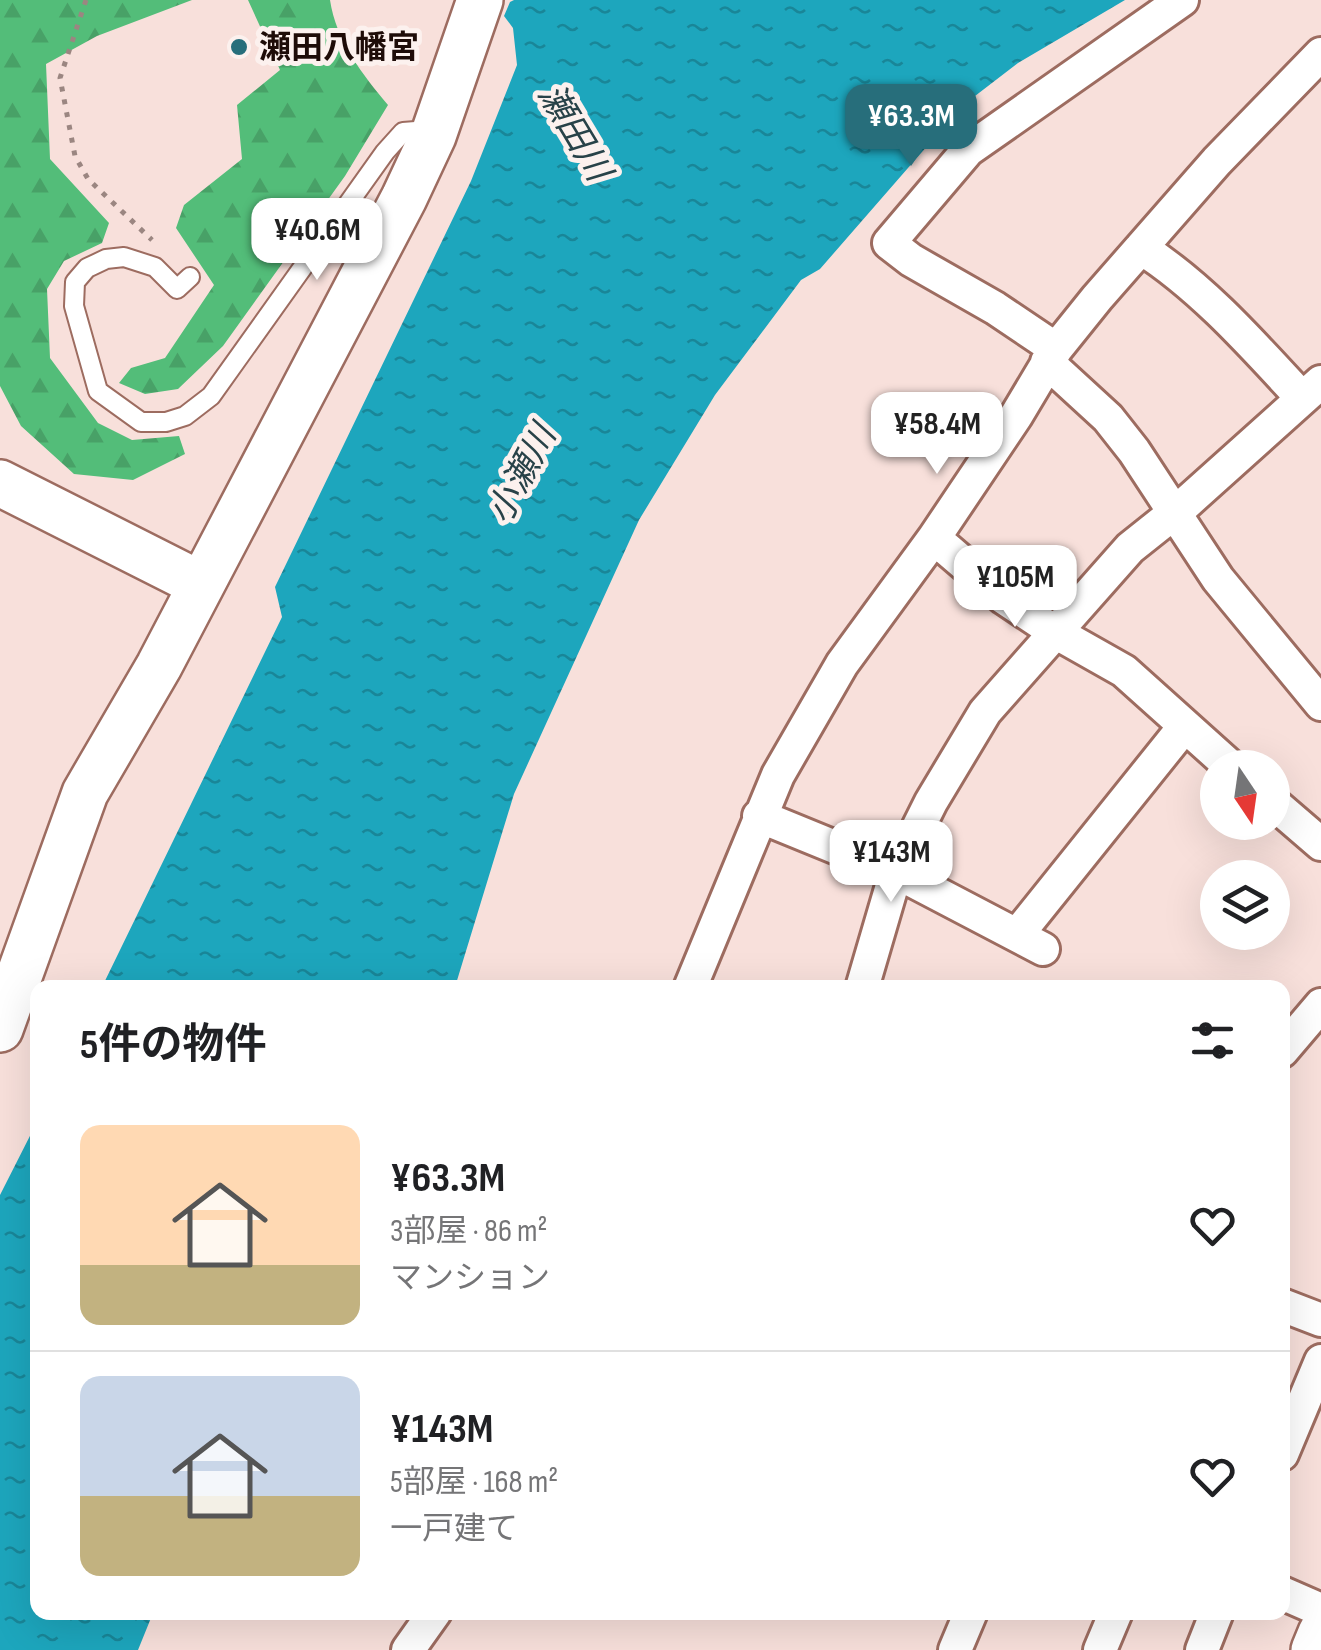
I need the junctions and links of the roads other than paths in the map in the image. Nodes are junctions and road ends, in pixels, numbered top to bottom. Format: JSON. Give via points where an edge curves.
{"nodes":[{"id":1,"x":480,"y":0,"type":"edge"},
{"id":2,"x":1182,"y":0,"type":"edge"},
{"id":3,"x":1320,"y":55,"type":"edge"},
{"id":4,"x":433,"y":136,"type":"junction"},
{"id":5,"x":1142,"y":248,"type":"junction"},
{"id":6,"x":190,"y":277,"type":"road end"},
{"id":7,"x":1052,"y":356,"type":"junction"},
{"id":8,"x":1311,"y":390,"type":"edge"},
{"id":9,"x":0,"y":483,"type":"edge"},
{"id":10,"x":1174,"y":512,"type":"junction"},
{"id":11,"x":934,"y":538,"type":"junction"},
{"id":12,"x":200,"y":584,"type":"junction"},
{"id":13,"x":1055,"y":632,"type":"junction"},
{"id":14,"x":1321,"y":704,"type":"edge"},
{"id":15,"x":1184,"y":727,"type":"junction"},
{"id":16,"x":1211,"y":750,"type":"edge"},
{"id":17,"x":759,"y":816,"type":"junction"},
{"id":18,"x":1290,"y":817,"type":"edge"},
{"id":19,"x":1321,"y":844,"type":"edge"},
{"id":20,"x":896,"y":872,"type":"junction"},
{"id":21,"x":693,"y":980,"type":"edge"},
{"id":22,"x":864,"y":980,"type":"edge"},
{"id":23,"x":1321,"y":1005,"type":"edge"},
{"id":24,"x":0,"y":1028,"type":"edge"},
{"id":25,"x":1290,"y":1042,"type":"edge"},
{"id":26,"x":1290,"y":1308,"type":"edge"},
{"id":27,"x":1321,"y":1320,"type":"edge"},
{"id":28,"x":1321,"y":1361,"type":"edge"},
{"id":29,"x":1290,"y":1435,"type":"edge"},
{"id":30,"x":1290,"y":1597,"type":"edge"},
{"id":31,"x":1321,"y":1610,"type":"edge"},
{"id":32,"x":429,"y":1620,"type":"edge"},
{"id":33,"x":968,"y":1620,"type":"edge"},
{"id":34,"x":1113,"y":1620,"type":"edge"},
{"id":35,"x":1214,"y":1620,"type":"edge"},
{"id":36,"x":1321,"y":1633,"type":"edge"},
{"id":37,"x":408,"y":1650,"type":"edge"},
{"id":38,"x":955,"y":1650,"type":"edge"},
{"id":39,"x":1100,"y":1650,"type":"edge"},
{"id":40,"x":1202,"y":1650,"type":"edge"},
{"id":41,"x":1314,"y":1650,"type":"edge"}],
"edges":[{"from":1,"to":4,"type":"main road"},
{"from":2,"to":7,"type":"street","via":[[968,150],[890,243],[995,308]]},
{"from":3,"to":5,"type":"street"},
{"from":4,"to":6,"type":"lane","via":[[402,132],[211,396],[185,416],[141,422],[98,391],[74,306],[76,282],[87,268],[124,257],[155,267],[177,288]]},
{"from":4,"to":12,"type":"main road"},
{"from":5,"to":7,"type":"street"},
{"from":5,"to":8,"type":"street"},
{"from":7,"to":10,"type":"street","via":[[1108,418]]},
{"from":7,"to":11,"type":"street"},
{"from":8,"to":10,"type":"street"},
{"from":9,"to":12,"type":"main road"},
{"from":10,"to":13,"type":"street","via":[[1130,548]]},
{"from":10,"to":14,"type":"street","via":[[1218,579]]},
{"from":11,"to":13,"type":"street"},
{"from":11,"to":17,"type":"street","via":[[842,664]]},
{"from":12,"to":24,"type":"main road","via":[[86,793]]},
{"from":13,"to":15,"type":"street","via":[[1124,671]]},
{"from":13,"to":20,"type":"street","via":[[985,712]]},
{"from":15,"to":16,"type":"street"},
{"from":15,"to":20,"type":"street","via":[[1030,942]]},
{"from":17,"to":20,"type":"street"},
{"from":17,"to":21,"type":"street"},
{"from":18,"to":19,"type":"street"},
{"from":20,"to":22,"type":"street"},
{"from":23,"to":25,"type":"street"},
{"from":26,"to":27,"type":"street"},
{"from":28,"to":29,"type":"street"},
{"from":30,"to":31,"type":"street"},
{"from":32,"to":37,"type":"street"},
{"from":33,"to":38,"type":"street"},
{"from":34,"to":39,"type":"street"},
{"from":35,"to":40,"type":"street"},
{"from":36,"to":41,"type":"main road"}]}
